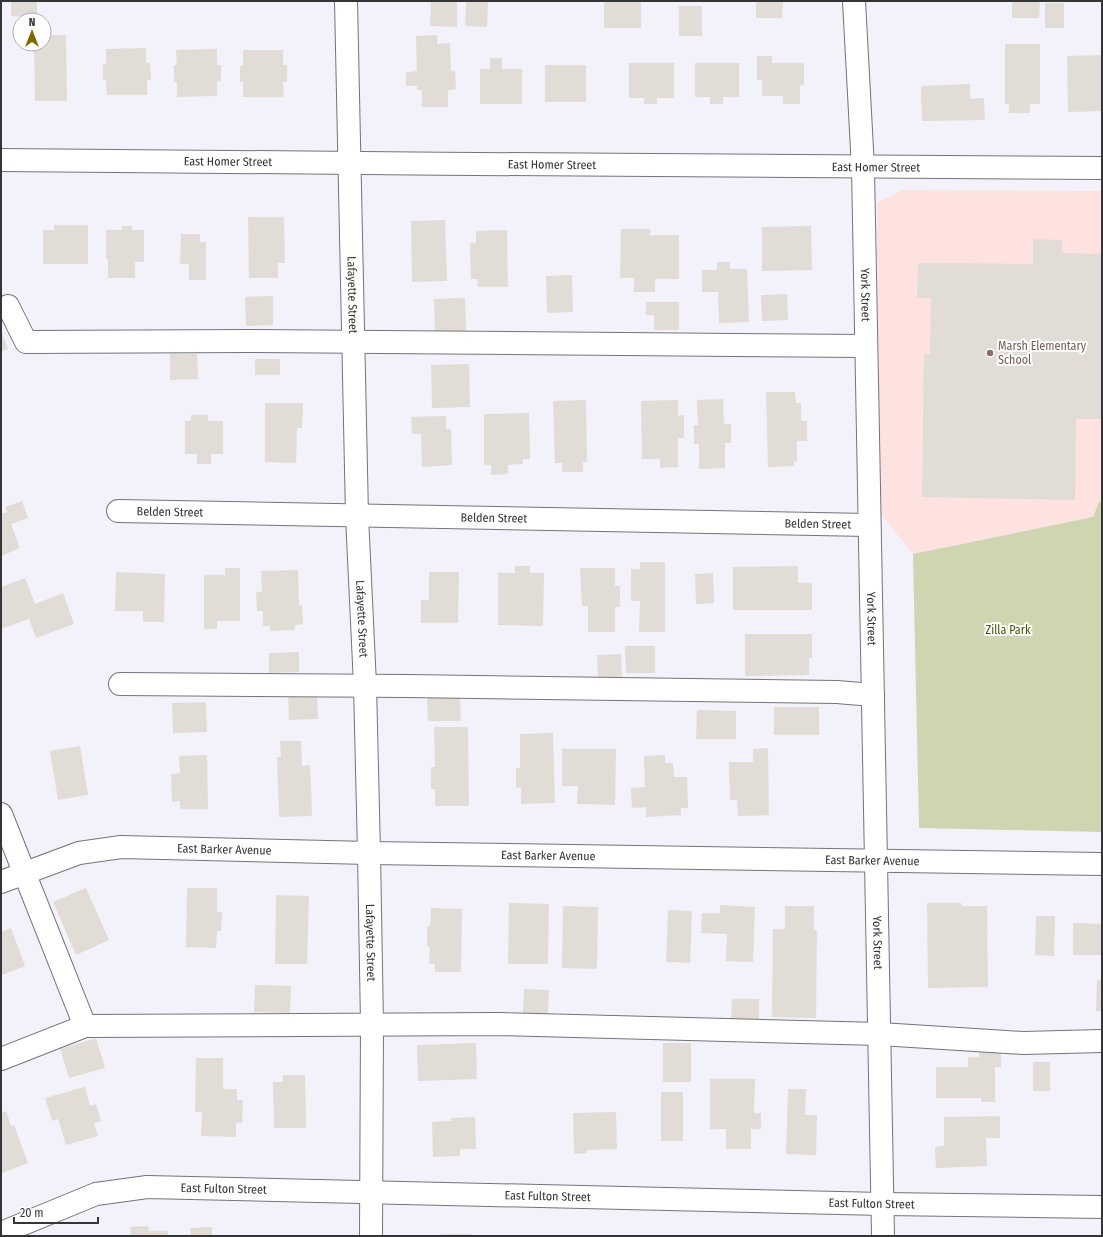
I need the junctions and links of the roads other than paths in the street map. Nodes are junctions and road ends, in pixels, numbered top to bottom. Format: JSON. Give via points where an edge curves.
{"nodes":[{"id":1,"x":346,"y":1,"type":"edge"},
{"id":2,"x":854,"y":1,"type":"edge"},
{"id":3,"x":1,"y":160,"type":"edge"},
{"id":4,"x":349,"y":162,"type":"junction"},
{"id":5,"x":863,"y":168,"type":"junction"},
{"id":6,"x":1102,"y":168,"type":"edge"},
{"id":7,"x":8,"y":306,"type":"dead end"},
{"id":8,"x":353,"y":342,"type":"junction"},
{"id":9,"x":866,"y":346,"type":"junction"},
{"id":10,"x":118,"y":511,"type":"dead end"},
{"id":11,"x":358,"y":516,"type":"junction"},
{"id":12,"x":869,"y":525,"type":"junction"},
{"id":13,"x":120,"y":684,"type":"dead end"},
{"id":14,"x":365,"y":685,"type":"junction"},
{"id":15,"x":873,"y":695,"type":"junction"},
{"id":16,"x":1,"y":814,"type":"edge"},
{"id":17,"x":369,"y":854,"type":"junction"},
{"id":18,"x":876,"y":861,"type":"junction"},
{"id":19,"x":1102,"y":864,"type":"edge"},
{"id":20,"x":23,"y":873,"type":"junction"},
{"id":21,"x":1,"y":882,"type":"edge"},
{"id":22,"x":372,"y":1024,"type":"junction"},
{"id":23,"x":85,"y":1026,"type":"junction"},
{"id":24,"x":880,"y":1034,"type":"junction"},
{"id":25,"x":1102,"y":1042,"type":"edge"},
{"id":26,"x":1,"y":1058,"type":"edge"},
{"id":27,"x":370,"y":1193,"type":"junction"},
{"id":28,"x":883,"y":1204,"type":"junction"},
{"id":29,"x":1102,"y":1207,"type":"edge"},
{"id":30,"x":1,"y":1233,"type":"edge"},
{"id":31,"x":371,"y":1236,"type":"edge"},
{"id":32,"x":883,"y":1236,"type":"edge"}],
"edges":[{"from":1,"to":4,"type":"street","name":"Lafayette Street"},
{"from":2,"to":5,"type":"street","name":"York Street"},
{"from":3,"to":4,"type":"street","name":"East Homer Street"},
{"from":4,"to":5,"type":"street","name":"East Homer Street"},
{"from":4,"to":8,"type":"street","name":"Lafayette Street"},
{"from":5,"to":6,"type":"street","name":"East Homer Street"},
{"from":5,"to":9,"type":"street","name":"York Street"},
{"from":7,"to":8,"type":"street","via":[[26,342]]},
{"from":8,"to":9,"type":"street"},
{"from":8,"to":11,"type":"street","name":"Lafayette Street"},
{"from":9,"to":12,"type":"street","name":"York Street"},
{"from":10,"to":11,"type":"street","name":"Belden Street"},
{"from":11,"to":12,"type":"street","name":"Belden Street"},
{"from":11,"to":14,"type":"street","name":"Lafayette Street"},
{"from":12,"to":15,"type":"street","name":"York Street"},
{"from":13,"to":14,"type":"street"},
{"from":14,"to":15,"type":"street","via":[[837,692]]},
{"from":14,"to":17,"type":"street","name":"Lafayette Street"},
{"from":15,"to":18,"type":"street","name":"York Street"},
{"from":16,"to":20,"type":"street"},
{"from":17,"to":18,"type":"street","name":"East Barker Avenue"},
{"from":17,"to":20,"type":"street","name":"East Barker Avenue","via":[[120,847],[79,852]]},
{"from":17,"to":22,"type":"street","name":"Lafayette Street"},
{"from":18,"to":19,"type":"street","name":"East Barker Avenue"},
{"from":18,"to":24,"type":"street","name":"York Street"},
{"from":20,"to":21,"type":"street","name":"East Barker Avenue"},
{"from":20,"to":23,"type":"street"},
{"from":22,"to":23,"type":"street"},
{"from":22,"to":24,"type":"street","via":[[507,1024]]},
{"from":22,"to":27,"type":"street","name":"Lafayette Street"},
{"from":23,"to":26,"type":"street"},
{"from":24,"to":25,"type":"street","via":[[1023,1043]]},
{"from":24,"to":28,"type":"street","name":"York Street"},
{"from":27,"to":28,"type":"street","name":"East Fulton Street"},
{"from":27,"to":30,"type":"street","name":"East Fulton Street","via":[[147,1187],[96,1194]]},
{"from":27,"to":31,"type":"street","name":"Lafayette Street"},
{"from":28,"to":29,"type":"street","name":"East Fulton Street"},
{"from":28,"to":32,"type":"street","name":"York Street"}]}
